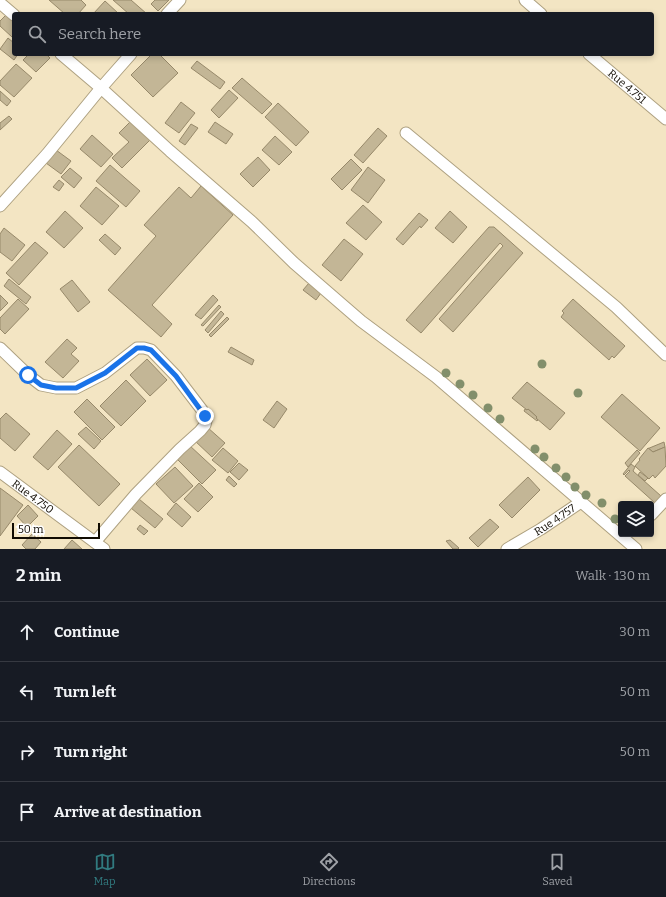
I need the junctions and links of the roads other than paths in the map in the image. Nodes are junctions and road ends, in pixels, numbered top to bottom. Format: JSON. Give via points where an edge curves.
{"nodes":[{"id":1,"x":180,"y":0,"type":"edge"},
{"id":2,"x":524,"y":0,"type":"edge"},
{"id":3,"x":0,"y":3,"type":"edge"},
{"id":4,"x":169,"y":12,"type":"edge"},
{"id":5,"x":539,"y":12,"type":"edge"},
{"id":6,"x":12,"y":13,"type":"edge"},
{"id":7,"x":63,"y":56,"type":"edge"},
{"id":8,"x":129,"y":56,"type":"edge"},
{"id":9,"x":591,"y":56,"type":"edge"},
{"id":10,"x":101,"y":88,"type":"junction"},
{"id":11,"x":666,"y":119,"type":"edge"},
{"id":12,"x":406,"y":133,"type":"dead end"},
{"id":13,"x":0,"y":206,"type":"edge"},
{"id":14,"x":0,"y":348,"type":"edge"},
{"id":15,"x":666,"y":354,"type":"edge"},
{"id":16,"x":0,"y":472,"type":"edge"},
{"id":17,"x":666,"y":499,"type":"edge"},
{"id":18,"x":581,"y":502,"type":"junction"},
{"id":19,"x":654,"y":512,"type":"edge"},
{"id":20,"x":631,"y":538,"type":"edge"},
{"id":21,"x":100,"y":545,"type":"edge"},
{"id":22,"x":507,"y":549,"type":"edge"},
{"id":23,"x":636,"y":549,"type":"edge"}],
"edges":[{"from":1,"to":4,"type":"street"},
{"from":2,"to":5,"type":"street"},
{"from":3,"to":6,"type":"street"},
{"from":7,"to":10,"type":"street"},
{"from":8,"to":10,"type":"street"},
{"from":9,"to":11,"type":"street","name":"Rue 4.751"},
{"from":10,"to":13,"type":"street"},
{"from":10,"to":18,"type":"street","via":[[361,321],[436,377]]},
{"from":12,"to":15,"type":"street","via":[[616,307]]},
{"from":14,"to":21,"type":"street","via":[[41,385],[56,388],[76,388],[105,373],[137,348],[151,350],[176,376],[205,416],[205,425],[136,494]]},
{"from":16,"to":21,"type":"street","name":"Rue 4.750"},
{"from":17,"to":19,"type":"street"},
{"from":18,"to":20,"type":"street"},
{"from":18,"to":22,"type":"street","name":"Rue 4.757"},
{"from":20,"to":23,"type":"street"}]}
